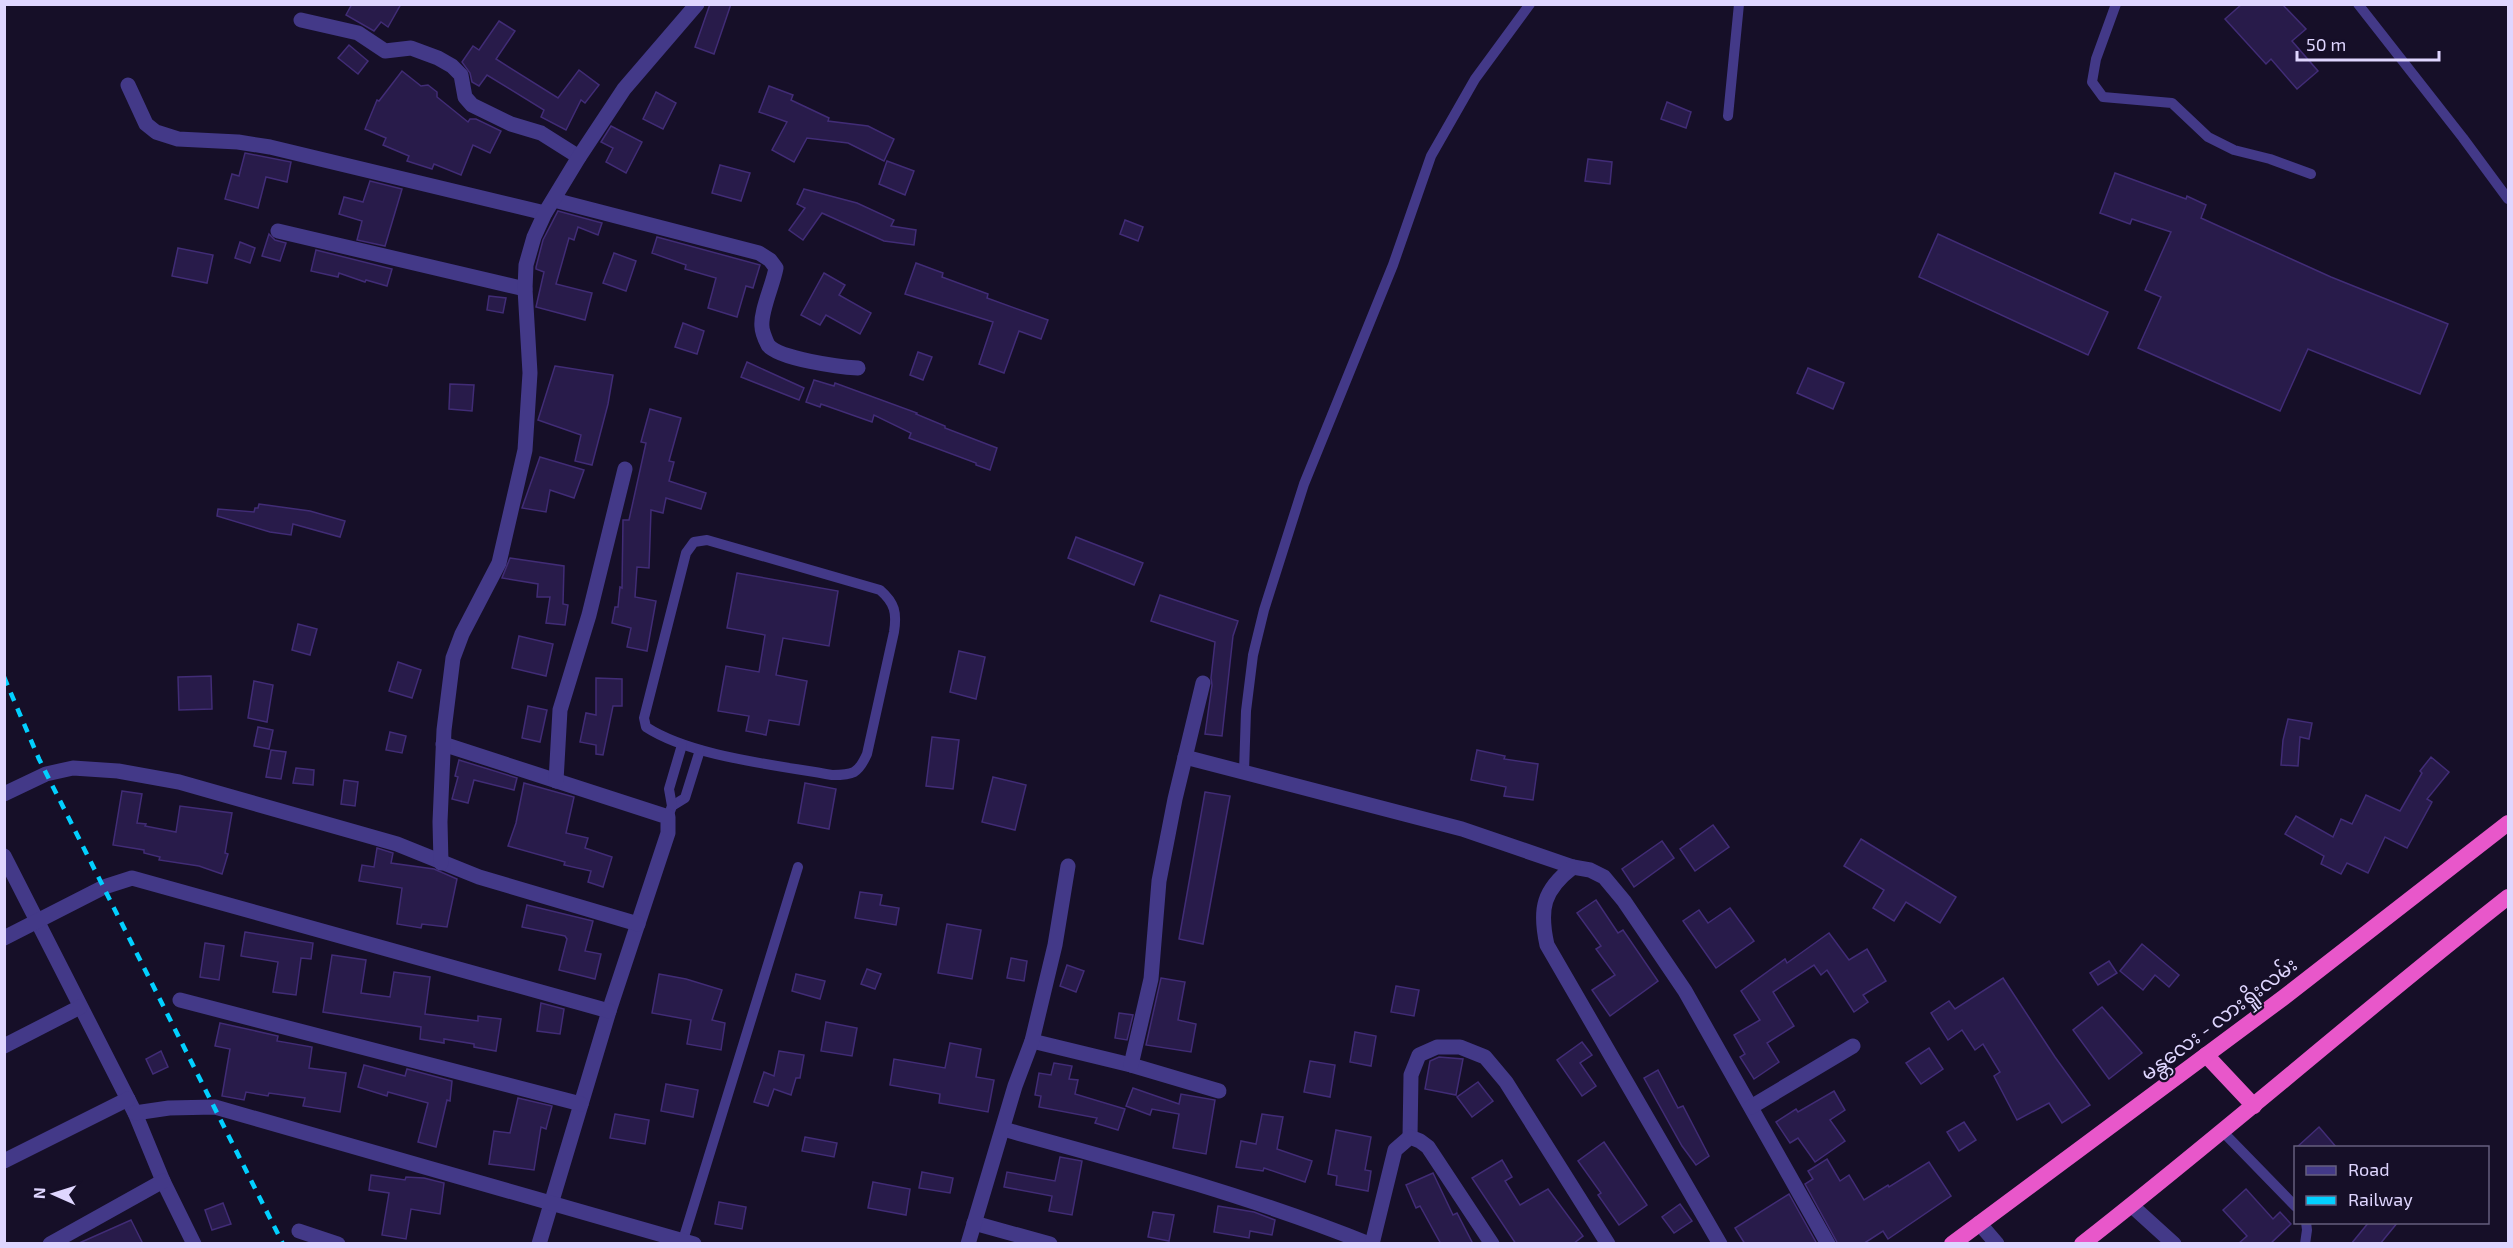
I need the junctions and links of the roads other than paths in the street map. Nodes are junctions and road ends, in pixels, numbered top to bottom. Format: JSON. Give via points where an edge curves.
{"nodes":[{"id":1,"x":697,"y":4,"type":"edge"},
{"id":2,"x":1530,"y":4,"type":"edge"},
{"id":3,"x":1739,"y":4,"type":"edge"},
{"id":4,"x":2116,"y":4,"type":"edge"},
{"id":5,"x":2358,"y":4,"type":"edge"},
{"id":6,"x":301,"y":20,"type":"dead end"},
{"id":7,"x":128,"y":85,"type":"dead end"},
{"id":8,"x":1728,"y":116,"type":"dead end"},
{"id":9,"x":579,"y":157,"type":"junction"},
{"id":10,"x":2312,"y":174,"type":"dead end"},
{"id":11,"x":2508,"y":199,"type":"edge"},
{"id":12,"x":549,"y":206,"type":"junction"},
{"id":13,"x":278,"y":231,"type":"dead end"},
{"id":14,"x":525,"y":289,"type":"junction"},
{"id":15,"x":858,"y":368,"type":"dead end"},
{"id":16,"x":626,"y":469,"type":"dead end"},
{"id":17,"x":1203,"y":683,"type":"dead end"},
{"id":18,"x":443,"y":744,"type":"junction"},
{"id":19,"x":682,"y":745,"type":"junction"},
{"id":20,"x":700,"y":750,"type":"junction"},
{"id":21,"x":1185,"y":758,"type":"junction"},
{"id":22,"x":1244,"y":772,"type":"junction"},
{"id":23,"x":556,"y":781,"type":"junction"},
{"id":24,"x":4,"y":794,"type":"edge"},
{"id":25,"x":670,"y":812,"type":"junction"},
{"id":26,"x":2508,"y":823,"type":"edge"},
{"id":27,"x":4,"y":856,"type":"edge"},
{"id":28,"x":441,"y":862,"type":"junction"},
{"id":29,"x":1068,"y":866,"type":"dead end"},
{"id":30,"x":798,"y":867,"type":"dead end"},
{"id":31,"x":1573,"y":867,"type":"junction"},
{"id":32,"x":2508,"y":897,"type":"edge"},
{"id":33,"x":37,"y":922,"type":"junction"},
{"id":34,"x":638,"y":924,"type":"junction"},
{"id":35,"x":4,"y":938,"type":"edge"},
{"id":36,"x":180,"y":1000,"type":"dead end"},
{"id":37,"x":80,"y":1006,"type":"junction"},
{"id":38,"x":609,"y":1011,"type":"junction"},
{"id":39,"x":1032,"y":1041,"type":"junction"},
{"id":40,"x":4,"y":1046,"type":"edge"},
{"id":41,"x":1853,"y":1046,"type":"dead end"},
{"id":42,"x":2206,"y":1055,"type":"junction"},
{"id":43,"x":1131,"y":1065,"type":"junction"},
{"id":44,"x":1219,"y":1090,"type":"dead end"},
{"id":45,"x":581,"y":1104,"type":"junction"},
{"id":46,"x":131,"y":1106,"type":"junction"},
{"id":47,"x":2254,"y":1106,"type":"junction"},
{"id":48,"x":1751,"y":1107,"type":"junction"},
{"id":49,"x":1003,"y":1129,"type":"junction"},
{"id":50,"x":2223,"y":1132,"type":"junction"},
{"id":51,"x":1410,"y":1137,"type":"junction"},
{"id":52,"x":4,"y":1161,"type":"edge"},
{"id":53,"x":163,"y":1181,"type":"junction"},
{"id":54,"x":551,"y":1201,"type":"junction"},
{"id":55,"x":2131,"y":1205,"type":"junction"},
{"id":56,"x":2294,"y":1206,"type":"edge"},
{"id":57,"x":974,"y":1223,"type":"junction"},
{"id":58,"x":1979,"y":1223,"type":"junction"},
{"id":59,"x":2306,"y":1224,"type":"edge"},
{"id":60,"x":299,"y":1231,"type":"dead end"},
{"id":61,"x":688,"y":1242,"type":"edge"},
{"id":62,"x":50,"y":1244,"type":"edge"},
{"id":63,"x":194,"y":1244,"type":"edge"},
{"id":64,"x":338,"y":1244,"type":"edge"},
{"id":65,"x":539,"y":1244,"type":"edge"},
{"id":66,"x":968,"y":1244,"type":"edge"},
{"id":67,"x":1050,"y":1244,"type":"edge"},
{"id":68,"x":1371,"y":1244,"type":"edge"},
{"id":69,"x":1492,"y":1244,"type":"edge"},
{"id":70,"x":1608,"y":1244,"type":"edge"},
{"id":71,"x":1720,"y":1244,"type":"edge"},
{"id":72,"x":1828,"y":1244,"type":"edge"},
{"id":73,"x":1952,"y":1244,"type":"edge"},
{"id":74,"x":1996,"y":1244,"type":"edge"},
{"id":75,"x":2082,"y":1244,"type":"edge"},
{"id":76,"x":2174,"y":1244,"type":"edge"},
{"id":77,"x":2305,"y":1244,"type":"edge"}],
"edges":[{"from":1,"to":9,"type":"street","via":[[624,89]]},
{"from":2,"to":22,"type":"lane","via":[[1475,79],[1431,156],[1393,265],[1304,484],[1264,610],[1254,655],[1246,711]]},
{"from":3,"to":8,"type":"lane"},
{"from":4,"to":10,"type":"lane","via":[[2092,82],[2103,97],[2172,104],[2208,137],[2234,150]]},
{"from":5,"to":11,"type":"lane"},
{"from":6,"to":9,"type":"street","via":[[358,33],[385,51],[411,48],[438,58],[461,75],[465,97],[472,105],[500,120],[541,133]]},
{"from":7,"to":12,"type":"street","via":[[146,124],[178,139],[270,147]]},
{"from":9,"to":12,"type":"street"},
{"from":12,"to":14,"type":"street","via":[[534,237],[526,265]]},
{"from":12,"to":15,"type":"street","via":[[759,253],[776,268],[763,313],[762,328],[769,345],[783,353]]},
{"from":13,"to":14,"type":"street"},
{"from":14,"to":18,"type":"street","via":[[530,373],[525,450],[499,563],[453,657]]},
{"from":16,"to":23,"type":"street","via":[[560,710]]},
{"from":17,"to":21,"type":"street"},
{"from":18,"to":23,"type":"street"},
{"from":18,"to":28,"type":"street"},
{"from":19,"to":20,"type":"lane"},
{"from":19,"to":20,"type":"lane","via":[[646,727],[644,718],[686,553],[694,542],[725,544],[880,590],[891,599],[897,614],[894,632],[861,768],[850,775],[832,776]]},
{"from":19,"to":25,"type":"lane","via":[[669,789]]},
{"from":20,"to":25,"type":"lane","via":[[685,798]]},
{"from":21,"to":22,"type":"street"},
{"from":21,"to":43,"type":"street","via":[[1159,881],[1151,979]]},
{"from":22,"to":31,"type":"street","via":[[1462,829]]},
{"from":23,"to":25,"type":"street"},
{"from":24,"to":28,"type":"street","via":[[46,774],[73,768],[118,771],[179,782],[268,806],[397,844]]},
{"from":25,"to":34,"type":"street","via":[[668,833]]},
{"from":26,"to":42,"type":"highway","name":"မန္တလေး - လားရှိုးလမ်း"},
{"from":27,"to":33,"type":"street"},
{"from":28,"to":34,"type":"street"},
{"from":29,"to":39,"type":"street","via":[[1055,945]]},
{"from":30,"to":61,"type":"lane"},
{"from":31,"to":48,"type":"street","via":[[1604,877],[1624,901],[1685,991]]},
{"from":31,"to":71,"type":"street","via":[[1549,891],[1543,908],[1546,945]]},
{"from":32,"to":47,"type":"highway"},
{"from":33,"to":35,"type":"street"},
{"from":33,"to":37,"type":"street"},
{"from":33,"to":38,"type":"street","via":[[104,887],[132,878]]},
{"from":34,"to":38,"type":"street"},
{"from":36,"to":45,"type":"street"},
{"from":37,"to":40,"type":"street"},
{"from":37,"to":46,"type":"street"},
{"from":38,"to":45,"type":"street"},
{"from":39,"to":43,"type":"street"},
{"from":39,"to":49,"type":"street"},
{"from":41,"to":48,"type":"street"},
{"from":42,"to":47,"type":"highway"},
{"from":42,"to":58,"type":"highway","name":"မန္တလေး - လားရှိုးလမ်း"},
{"from":43,"to":44,"type":"street"},
{"from":45,"to":54,"type":"street"},
{"from":46,"to":52,"type":"street"},
{"from":46,"to":53,"type":"street"},
{"from":46,"to":54,"type":"street","via":[[214,1107]]},
{"from":47,"to":50,"type":"highway"},
{"from":48,"to":72,"type":"street"},
{"from":49,"to":57,"type":"street"},
{"from":49,"to":68,"type":"street","via":[[1200,1183]]},
{"from":50,"to":55,"type":"highway"},
{"from":50,"to":56,"type":"lane"},
{"from":51,"to":68,"type":"street","via":[[1395,1150]]},
{"from":51,"to":69,"type":"street","via":[[1428,1147]]},
{"from":51,"to":70,"type":"street","via":[[1411,1075],[1419,1055],[1437,1047],[1460,1047],[1485,1057],[1506,1082]]},
{"from":53,"to":62,"type":"street"},
{"from":53,"to":63,"type":"street"},
{"from":54,"to":61,"type":"street"},
{"from":54,"to":65,"type":"street"},
{"from":55,"to":75,"type":"highway"},
{"from":55,"to":76,"type":"street"},
{"from":57,"to":66,"type":"street"},
{"from":57,"to":67,"type":"street"},
{"from":58,"to":73,"type":"highway","name":"မန္တလေး - လားရှိုးလမ်း"},
{"from":58,"to":74,"type":"street"},
{"from":59,"to":77,"type":"lane"},
{"from":60,"to":64,"type":"street"}]}
